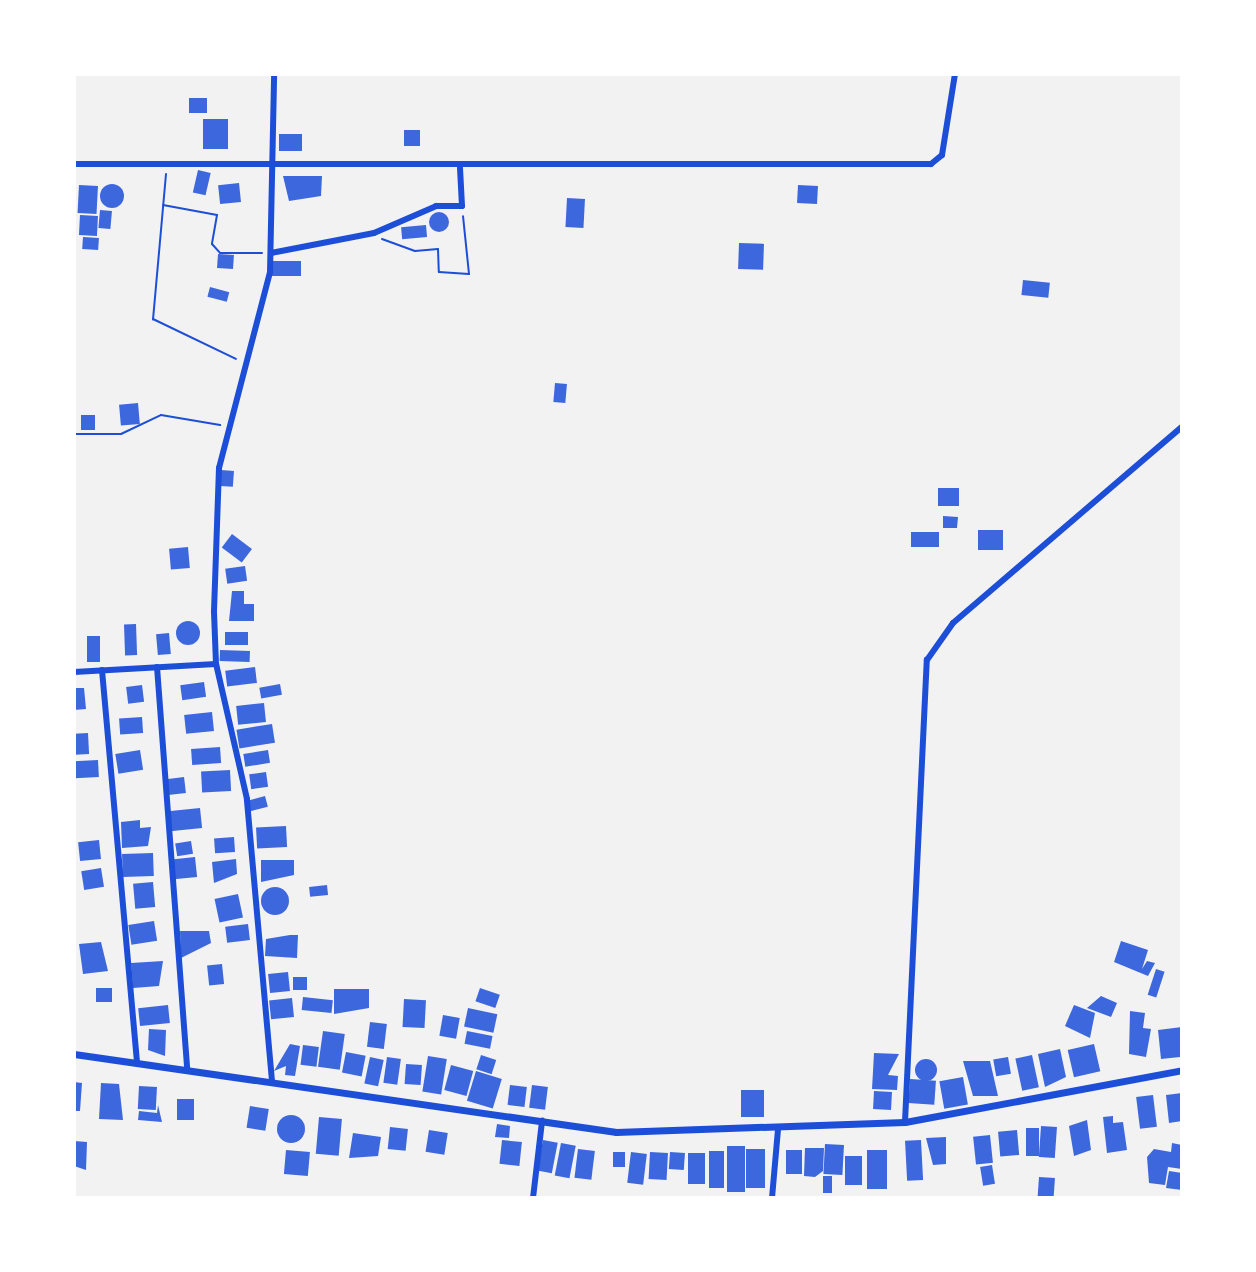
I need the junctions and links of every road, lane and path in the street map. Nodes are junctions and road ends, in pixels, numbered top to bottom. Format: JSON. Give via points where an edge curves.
{"nodes":[{"id":1,"x":274,"y":74,"type":"edge"},
{"id":2,"x":955,"y":74,"type":"edge"},
{"id":3,"x":74,"y":164,"type":"edge"},
{"id":4,"x":167,"y":165,"type":"junction"},
{"id":5,"x":277,"y":166,"type":"junction"},
{"id":6,"x":460,"y":168,"type":"junction"},
{"id":7,"x":162,"y":205,"type":"junction"},
{"id":8,"x":462,"y":206,"type":"junction"},
{"id":9,"x":374,"y":233,"type":"junction"},
{"id":10,"x":271,"y":253,"type":"junction"},
{"id":11,"x":244,"y":363,"type":"junction"},
{"id":12,"x":229,"y":426,"type":"junction"},
{"id":13,"x":1182,"y":427,"type":"edge"},
{"id":14,"x":74,"y":434,"type":"edge"},
{"id":15,"x":216,"y":664,"type":"junction"},
{"id":16,"x":157,"y":667,"type":"junction"},
{"id":17,"x":102,"y":670,"type":"junction"},
{"id":18,"x":74,"y":672,"type":"edge"},
{"id":19,"x":74,"y":1054,"type":"edge"},
{"id":20,"x":137,"y":1061,"type":"junction"},
{"id":21,"x":187,"y":1068,"type":"junction"},
{"id":22,"x":1182,"y":1070,"type":"edge"},
{"id":23,"x":272,"y":1081,"type":"junction"},
{"id":24,"x":542,"y":1121,"type":"junction"},
{"id":25,"x":905,"y":1122,"type":"junction"},
{"id":26,"x":778,"y":1130,"type":"junction"},
{"id":27,"x":533,"y":1198,"type":"edge"},
{"id":28,"x":772,"y":1198,"type":"edge"}],
"edges":[{"from":1,"to":5,"type":"street"},
{"from":2,"to":6,"type":"street","via":[[942,155],[931,164]]},
{"from":3,"to":4,"type":"street"},
{"from":4,"to":5,"type":"street"},
{"from":4,"to":7,"type":"path"},
{"from":5,"to":6,"type":"street"},
{"from":5,"to":10,"type":"street"},
{"from":6,"to":8,"type":"street"},
{"from":7,"to":10,"type":"path","via":[[217,215],[212,244],[220,253]]},
{"from":7,"to":11,"type":"path","via":[[153,319]]},
{"from":8,"to":9,"type":"street","via":[[436,206]]},
{"from":8,"to":9,"type":"path","via":[[469,274],[439,272],[438,249],[391,246]]},
{"from":9,"to":10,"type":"street"},
{"from":10,"to":11,"type":"street"},
{"from":11,"to":12,"type":"street"},
{"from":12,"to":14,"type":"path","via":[[161,415],[121,434]]},
{"from":12,"to":15,"type":"street","via":[[215,532]]},
{"from":13,"to":25,"type":"street","via":[[953,623],[927,660]]},
{"from":15,"to":16,"type":"street"},
{"from":15,"to":23,"type":"street","via":[[247,799]]},
{"from":16,"to":17,"type":"street"},
{"from":16,"to":21,"type":"street"},
{"from":17,"to":18,"type":"street"},
{"from":17,"to":20,"type":"street"},
{"from":19,"to":20,"type":"street"},
{"from":20,"to":21,"type":"street"},
{"from":21,"to":23,"type":"street"},
{"from":22,"to":25,"type":"street"},
{"from":23,"to":24,"type":"street"},
{"from":24,"to":26,"type":"street","via":[[616,1132]]},
{"from":24,"to":27,"type":"street"},
{"from":25,"to":26,"type":"street"},
{"from":26,"to":28,"type":"street"}]}
